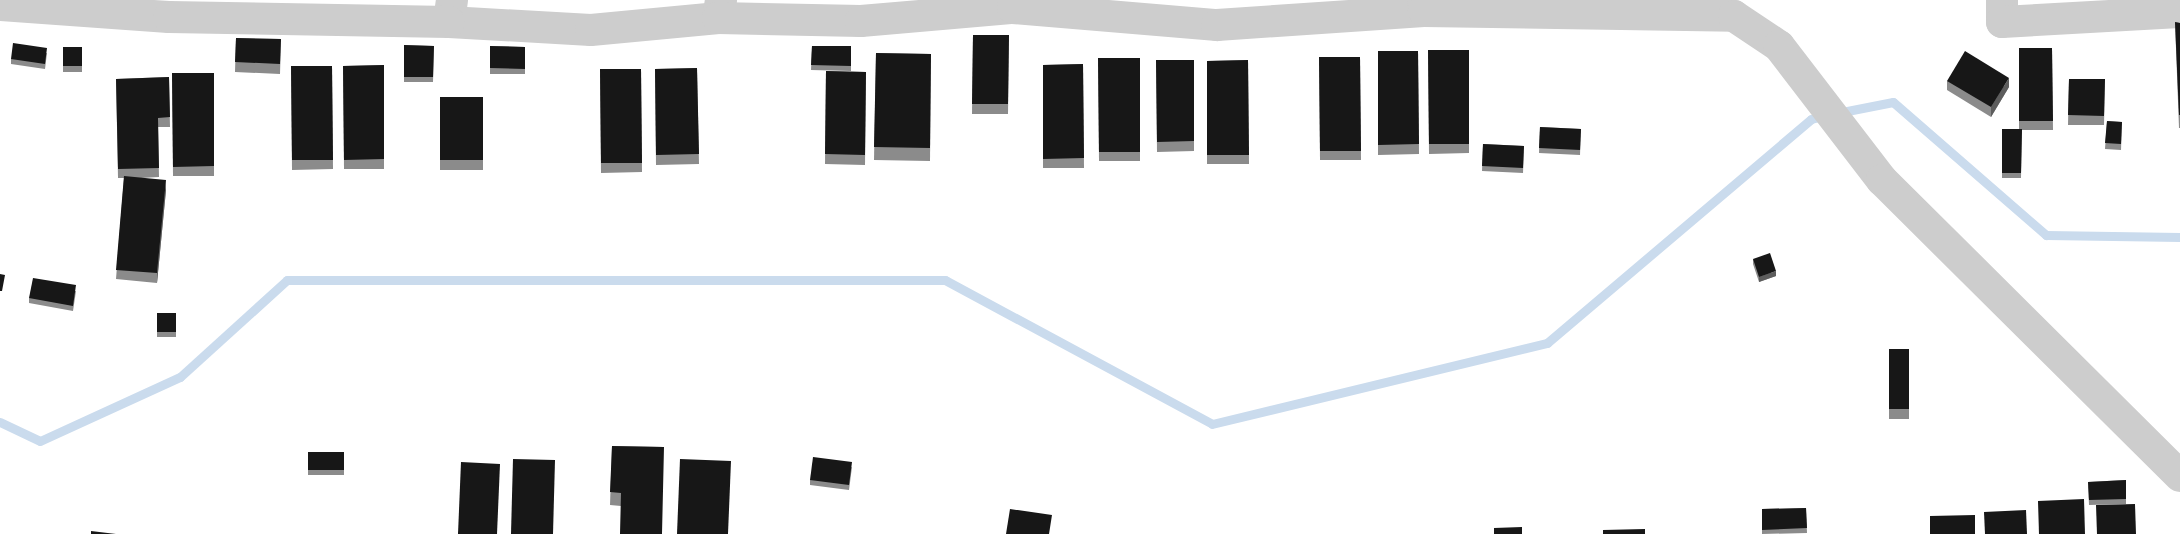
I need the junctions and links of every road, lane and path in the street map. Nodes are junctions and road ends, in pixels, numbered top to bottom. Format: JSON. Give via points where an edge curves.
{"nodes":[{"id":1,"x":2002,"y":0,"type":"edge"},
{"id":2,"x":1014,"y":4,"type":"edge"},
{"id":3,"x":0,"y":5,"type":"edge"},
{"id":4,"x":1424,"y":6,"type":"edge"},
{"id":5,"x":1696,"y":6,"type":"edge"},
{"id":6,"x":170,"y":8,"type":"edge"},
{"id":7,"x":719,"y":9,"type":"edge"},
{"id":8,"x":450,"y":11,"type":"edge"},
{"id":9,"x":2180,"y":12,"type":"edge"},
{"id":10,"x":2180,"y":476,"type":"edge"}],
"edges":[{"from":1,"to":9,"type":"street","via":[[2002,22]]},
{"from":2,"to":4,"type":"street","via":[[1217,25]]},
{"from":2,"to":7,"type":"street","via":[[861,21]]},
{"from":3,"to":6,"type":"street"},
{"from":4,"to":5,"type":"street"},
{"from":5,"to":10,"type":"street","via":[[1734,16],[1779,46],[1882,180]]},
{"from":6,"to":8,"type":"street"},
{"from":7,"to":8,"type":"street","via":[[590,30]]}]}
